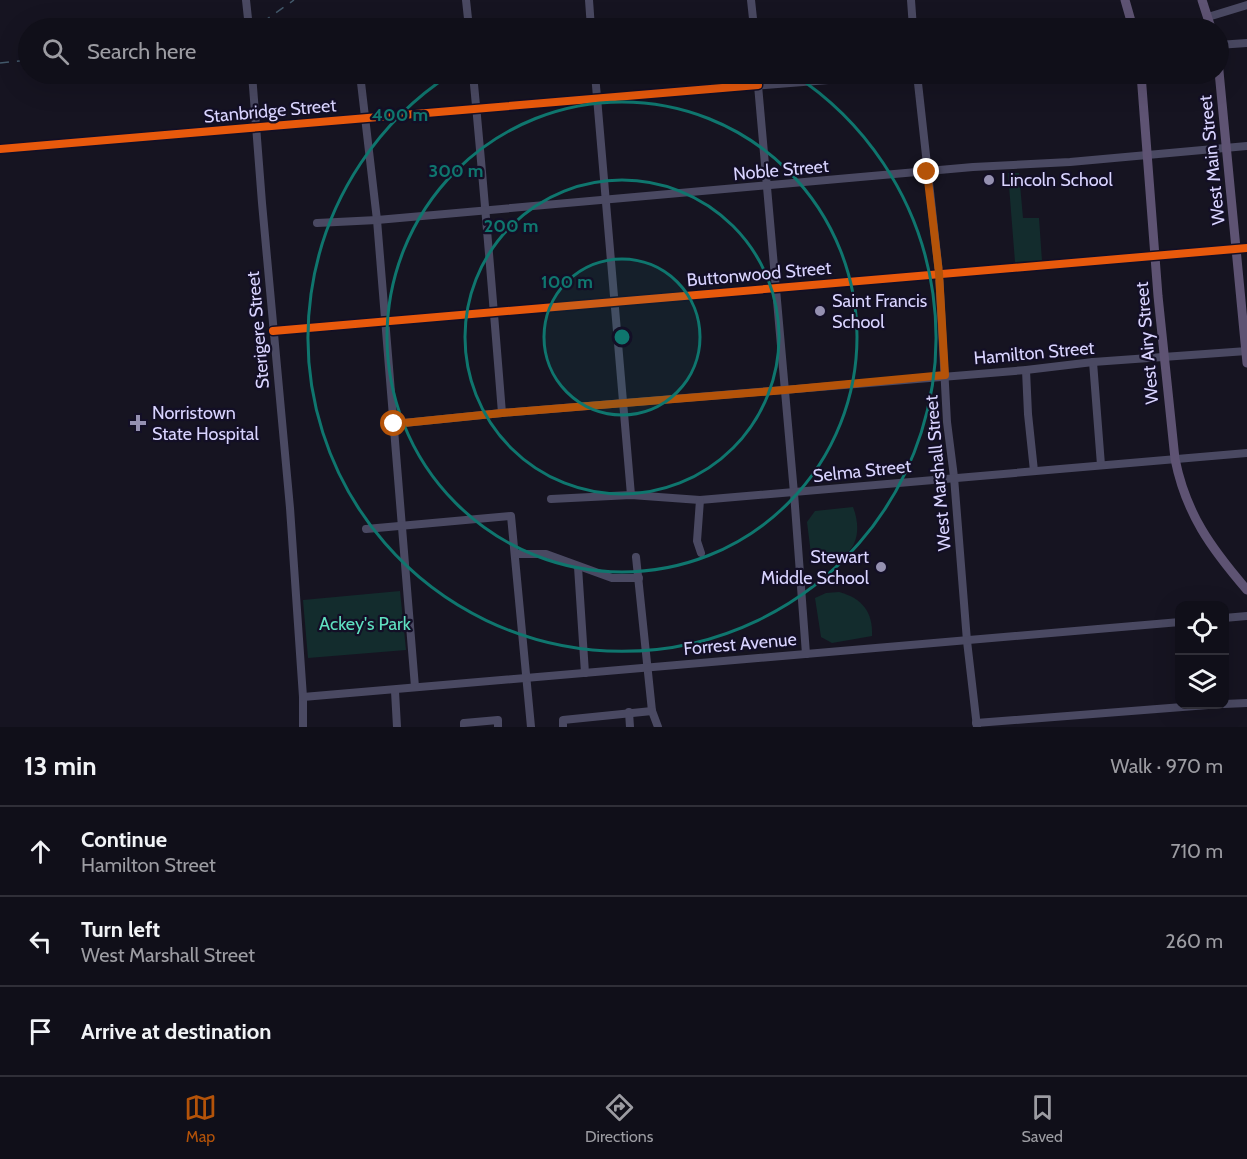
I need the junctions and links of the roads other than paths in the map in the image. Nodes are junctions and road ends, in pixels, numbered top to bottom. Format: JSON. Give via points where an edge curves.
{"nodes":[{"id":1,"x":246,"y":0,"type":"edge"},
{"id":2,"x":466,"y":0,"type":"edge"},
{"id":3,"x":589,"y":0,"type":"edge"},
{"id":4,"x":751,"y":0,"type":"edge"},
{"id":5,"x":911,"y":0,"type":"edge"},
{"id":6,"x":1125,"y":0,"type":"edge"},
{"id":7,"x":1202,"y":0,"type":"edge"},
{"id":8,"x":1247,"y":6,"type":"edge"},
{"id":9,"x":1208,"y":17,"type":"joint"},
{"id":10,"x":248,"y":18,"type":"edge"},
{"id":11,"x":468,"y":18,"type":"edge"},
{"id":12,"x":590,"y":18,"type":"edge"},
{"id":13,"x":753,"y":18,"type":"edge"},
{"id":14,"x":912,"y":18,"type":"edge"},
{"id":15,"x":1130,"y":18,"type":"edge"},
{"id":16,"x":1247,"y":42,"type":"edge"},
{"id":17,"x":1229,"y":44,"type":"edge"},
{"id":18,"x":253,"y":84,"type":"edge"},
{"id":19,"x":361,"y":84,"type":"edge"},
{"id":20,"x":474,"y":84,"type":"edge"},
{"id":21,"x":596,"y":84,"type":"edge"},
{"id":22,"x":771,"y":84,"type":"edge"},
{"id":23,"x":918,"y":84,"type":"edge"},
{"id":24,"x":1142,"y":84,"type":"edge"},
{"id":25,"x":1221,"y":84,"type":"edge"},
{"id":26,"x":758,"y":85,"type":"junction"},
{"id":27,"x":597,"y":98,"type":"junction"},
{"id":28,"x":477,"y":108,"type":"junction"},
{"id":29,"x":366,"y":117,"type":"junction"},
{"id":30,"x":257,"y":127,"type":"junction"},
{"id":31,"x":1247,"y":146,"type":"edge"},
{"id":32,"x":1228,"y":147,"type":"junction"},
{"id":33,"x":0,"y":149,"type":"edge"},
{"id":34,"x":1146,"y":154,"type":"junction"},
{"id":35,"x":927,"y":172,"type":"junction"},
{"id":36,"x":767,"y":186,"type":"junction"},
{"id":37,"x":605,"y":201,"type":"junction"},
{"id":38,"x":484,"y":210,"type":"junction"},
{"id":39,"x":377,"y":220,"type":"junction"},
{"id":40,"x":317,"y":224,"type":"dead end"},
{"id":41,"x":1242,"y":249,"type":"edge"},
{"id":42,"x":1156,"y":256,"type":"junction"},
{"id":43,"x":939,"y":273,"type":"junction"},
{"id":44,"x":775,"y":287,"type":"junction"},
{"id":45,"x":616,"y":300,"type":"junction"},
{"id":46,"x":494,"y":313,"type":"junction"},
{"id":47,"x":384,"y":321,"type":"junction"},
{"id":48,"x":273,"y":331,"type":"junction"},
{"id":49,"x":1246,"y":351,"type":"edge"},
{"id":50,"x":1165,"y":358,"type":"junction"},
{"id":51,"x":1094,"y":362,"type":"junction"},
{"id":52,"x":1247,"y":363,"type":"edge"},
{"id":53,"x":1026,"y":370,"type":"junction"},
{"id":54,"x":945,"y":375,"type":"junction"},
{"id":55,"x":785,"y":390,"type":"junction"},
{"id":56,"x":624,"y":403,"type":"junction"},
{"id":57,"x":502,"y":413,"type":"junction"},
{"id":58,"x":394,"y":424,"type":"junction"},
{"id":59,"x":1247,"y":453,"type":"edge"},
{"id":60,"x":1175,"y":459,"type":"junction"},
{"id":61,"x":1101,"y":465,"type":"junction"},
{"id":62,"x":1034,"y":471,"type":"junction"},
{"id":63,"x":954,"y":477,"type":"junction"},
{"id":64,"x":794,"y":493,"type":"junction"},
{"id":65,"x":631,"y":495,"type":"junction"},
{"id":66,"x":551,"y":499,"type":"dead end"},
{"id":67,"x":700,"y":500,"type":"junction"},
{"id":68,"x":402,"y":525,"type":"junction"},
{"id":69,"x":366,"y":529,"type":"dead end"},
{"id":70,"x":700,"y":553,"type":"dead end"},
{"id":71,"x":516,"y":554,"type":"junction"},
{"id":72,"x":636,"y":557,"type":"dead end"},
{"id":73,"x":578,"y":567,"type":"junction"},
{"id":74,"x":639,"y":578,"type":"junction"},
{"id":75,"x":1247,"y":590,"type":"edge"},
{"id":76,"x":1247,"y":616,"type":"edge"},
{"id":77,"x":1229,"y":618,"type":"edge"},
{"id":78,"x":1175,"y":622,"type":"edge"},
{"id":79,"x":967,"y":641,"type":"junction"},
{"id":80,"x":806,"y":654,"type":"junction"},
{"id":81,"x":648,"y":667,"type":"junction"},
{"id":82,"x":585,"y":673,"type":"junction"},
{"id":83,"x":526,"y":678,"type":"junction"},
{"id":84,"x":415,"y":687,"type":"junction"},
{"id":85,"x":395,"y":691,"type":"junction"},
{"id":86,"x":303,"y":697,"type":"junction"},
{"id":87,"x":1247,"y":703,"type":"edge"},
{"id":88,"x":1229,"y":704,"type":"edge"},
{"id":89,"x":1175,"y":708,"type":"edge"},
{"id":90,"x":652,"y":711,"type":"junction"},
{"id":91,"x":629,"y":712,"type":"junction"},
{"id":92,"x":976,"y":725,"type":"edge"},
{"id":93,"x":303,"y":727,"type":"edge"},
{"id":94,"x":397,"y":727,"type":"edge"},
{"id":95,"x":464,"y":727,"type":"edge"},
{"id":96,"x":498,"y":727,"type":"edge"},
{"id":97,"x":531,"y":727,"type":"edge"},
{"id":98,"x":563,"y":727,"type":"edge"},
{"id":99,"x":630,"y":727,"type":"edge"},
{"id":100,"x":658,"y":727,"type":"edge"}],
"edges":[{"from":1,"to":10,"type":"street"},
{"from":2,"to":11,"type":"street"},
{"from":3,"to":12,"type":"street"},
{"from":4,"to":13,"type":"street"},
{"from":5,"to":14,"type":"street"},
{"from":6,"to":15,"type":"main road"},
{"from":7,"to":9,"type":"main road"},
{"from":8,"to":9,"type":"street"},
{"from":16,"to":17,"type":"street"},
{"from":18,"to":30,"type":"street","name":"Sterigere Street"},
{"from":19,"to":29,"type":"street"},
{"from":20,"to":28,"type":"street"},
{"from":21,"to":27,"type":"street"},
{"from":22,"to":26,"type":"street","name":"Stanbridge Street"},
{"from":23,"to":35,"type":"street","name":"West Marshall Street"},
{"from":24,"to":34,"type":"main road","name":"West Airy Street"},
{"from":25,"to":32,"type":"main road","name":"West Main Street"},
{"from":26,"to":27,"type":"street","name":"Stanbridge Street"},
{"from":26,"to":36,"type":"street"},
{"from":27,"to":28,"type":"street","name":"Stanbridge Street"},
{"from":27,"to":37,"type":"street"},
{"from":28,"to":29,"type":"street","name":"Stanbridge Street"},
{"from":28,"to":38,"type":"street"},
{"from":29,"to":30,"type":"street","name":"Stanbridge Street"},
{"from":29,"to":39,"type":"street"},
{"from":30,"to":33,"type":"street","name":"Stanbridge Street"},
{"from":30,"to":48,"type":"street","name":"Sterigere Street"},
{"from":31,"to":32,"type":"street","name":"Noble Street"},
{"from":32,"to":34,"type":"street","name":"Noble Street"},
{"from":32,"to":41,"type":"main road","name":"West Main Street"},
{"from":34,"to":35,"type":"street","name":"Noble Street"},
{"from":34,"to":42,"type":"main road","name":"West Airy Street"},
{"from":35,"to":36,"type":"street","name":"Noble Street"},
{"from":35,"to":43,"type":"street","name":"West Marshall Street"},
{"from":36,"to":37,"type":"street","name":"Noble Street"},
{"from":36,"to":44,"type":"street"},
{"from":37,"to":38,"type":"street","name":"Noble Street"},
{"from":37,"to":45,"type":"street"},
{"from":38,"to":39,"type":"street","name":"Noble Street"},
{"from":38,"to":46,"type":"street"},
{"from":39,"to":40,"type":"street","name":"Noble Street"},
{"from":39,"to":47,"type":"street"},
{"from":41,"to":42,"type":"street","name":"Buttonwood Street"},
{"from":41,"to":49,"type":"main road","name":"West Main Street"},
{"from":42,"to":43,"type":"street","name":"Buttonwood Street"},
{"from":42,"to":50,"type":"main road","name":"West Airy Street"},
{"from":43,"to":44,"type":"street","name":"Buttonwood Street"},
{"from":43,"to":54,"type":"street","name":"West Marshall Street"},
{"from":44,"to":45,"type":"street","name":"Buttonwood Street"},
{"from":44,"to":55,"type":"street"},
{"from":45,"to":46,"type":"street","name":"Buttonwood Street"},
{"from":45,"to":56,"type":"street"},
{"from":46,"to":47,"type":"street","name":"Buttonwood Street"},
{"from":46,"to":57,"type":"street"},
{"from":47,"to":48,"type":"street","name":"Buttonwood Street"},
{"from":47,"to":58,"type":"street"},
{"from":48,"to":86,"type":"street","name":"Sterigere Street"},
{"from":49,"to":50,"type":"street","name":"Hamilton Street"},
{"from":49,"to":52,"type":"main road","name":"West Main Street"},
{"from":50,"to":51,"type":"street","name":"Hamilton Street"},
{"from":50,"to":60,"type":"main road","name":"West Airy Street"},
{"from":51,"to":53,"type":"street","name":"Hamilton Street"},
{"from":51,"to":61,"type":"street"},
{"from":53,"to":54,"type":"street","name":"Hamilton Street"},
{"from":53,"to":62,"type":"street"},
{"from":54,"to":55,"type":"street","name":"Hamilton Street"},
{"from":54,"to":63,"type":"street","name":"West Marshall Street"},
{"from":55,"to":56,"type":"street","name":"Hamilton Street"},
{"from":55,"to":64,"type":"street"},
{"from":56,"to":57,"type":"street","name":"Hamilton Street"},
{"from":56,"to":65,"type":"street"},
{"from":57,"to":58,"type":"street","name":"Hamilton Street"},
{"from":58,"to":68,"type":"street"},
{"from":59,"to":60,"type":"street","name":"Selma Street"},
{"from":60,"to":61,"type":"street","name":"Selma Street"},
{"from":60,"to":75,"type":"main road","name":"West Airy Street","via":[[1180,484],[1197,523]]},
{"from":61,"to":62,"type":"street","name":"Selma Street"},
{"from":62,"to":63,"type":"street","name":"Selma Street"},
{"from":63,"to":64,"type":"street","name":"Selma Street"},
{"from":63,"to":79,"type":"street","name":"West Marshall Street"},
{"from":64,"to":67,"type":"street","name":"Selma Street"},
{"from":64,"to":80,"type":"street"},
{"from":65,"to":66,"type":"street","name":"Selma Street"},
{"from":65,"to":67,"type":"street","name":"Selma Street"},
{"from":67,"to":70,"type":"street"},
{"from":68,"to":69,"type":"street"},
{"from":68,"to":71,"type":"street","via":[[511,516]]},
{"from":68,"to":84,"type":"street"},
{"from":71,"to":73,"type":"street","via":[[546,554]]},
{"from":71,"to":83,"type":"street"},
{"from":72,"to":74,"type":"street"},
{"from":73,"to":74,"type":"street","via":[[612,578]]},
{"from":73,"to":82,"type":"street"},
{"from":74,"to":81,"type":"street"},
{"from":76,"to":77,"type":"street"},
{"from":78,"to":79,"type":"street","name":"Forrest Avenue"},
{"from":79,"to":80,"type":"street","name":"Forrest Avenue"},
{"from":79,"to":92,"type":"street","name":"West Marshall Street"},
{"from":80,"to":81,"type":"street","name":"Forrest Avenue"},
{"from":81,"to":82,"type":"street","name":"Forrest Avenue"},
{"from":81,"to":90,"type":"street"},
{"from":82,"to":83,"type":"street","name":"Forrest Avenue"},
{"from":83,"to":84,"type":"street","name":"Forrest Avenue"},
{"from":83,"to":97,"type":"street"},
{"from":84,"to":85,"type":"street","name":"Forrest Avenue"},
{"from":85,"to":86,"type":"street","name":"Forrest Avenue"},
{"from":85,"to":94,"type":"street"},
{"from":86,"to":93,"type":"street","name":"Sterigere Street"},
{"from":87,"to":88,"type":"street"},
{"from":89,"to":92,"type":"street"},
{"from":90,"to":91,"type":"street"},
{"from":90,"to":100,"type":"street"},
{"from":91,"to":98,"type":"street","via":[[563,720]]},
{"from":91,"to":99,"type":"street"},
{"from":95,"to":96,"type":"street","via":[[464,723],[498,720]]}]}
